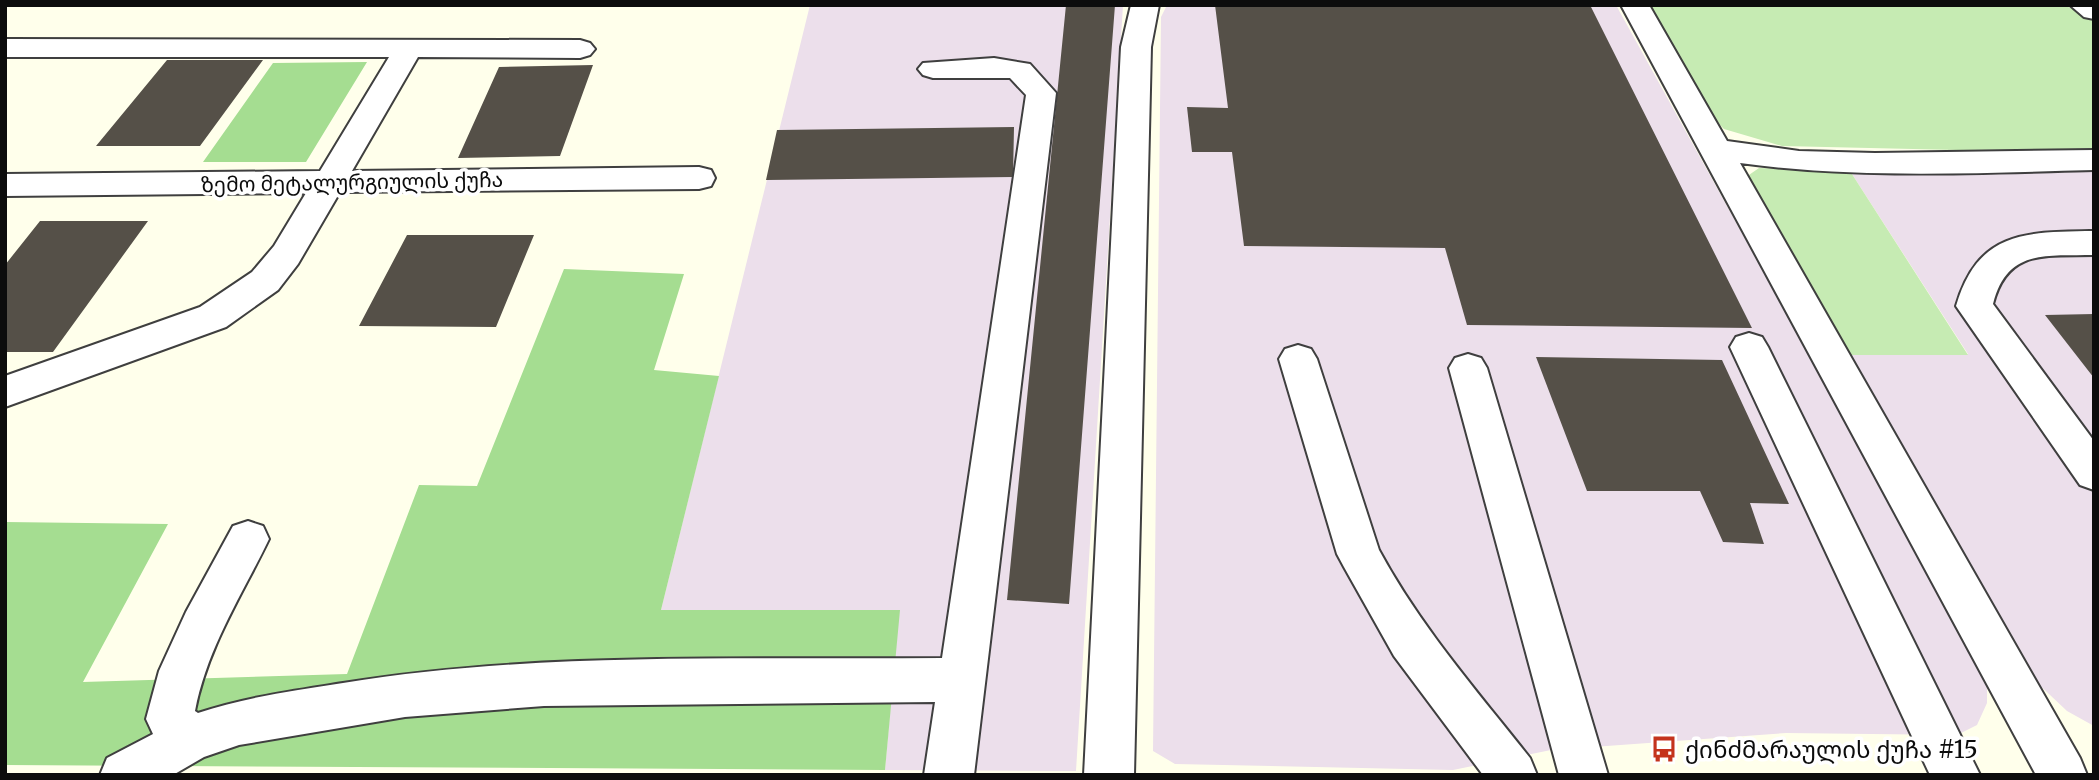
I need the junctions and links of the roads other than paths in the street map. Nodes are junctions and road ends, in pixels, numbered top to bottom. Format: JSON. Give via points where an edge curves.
{"nodes":[{"id":1,"x":1144,"y":5,"type":"edge"},
{"id":2,"x":1635,"y":5,"type":"edge"},
{"id":3,"x":2084,"y":5,"type":"edge"},
{"id":4,"x":2094,"y":11,"type":"edge"},
{"id":5,"x":409,"y":48,"type":"junction"},
{"id":6,"x":580,"y":49,"type":"dead end"},
{"id":7,"x":11,"y":54,"type":"edge"},
{"id":8,"x":933,"y":69,"type":"dead end"},
{"id":9,"x":1716,"y":150,"type":"junction"},
{"id":10,"x":2094,"y":160,"type":"edge"},
{"id":11,"x":699,"y":178,"type":"dead end"},
{"id":12,"x":329,"y":182,"type":"junction"},
{"id":13,"x":5,"y":186,"type":"edge"},
{"id":14,"x":2094,"y":243,"type":"edge"},
{"id":15,"x":1749,"y":347,"type":"dead end"},
{"id":16,"x":1298,"y":359,"type":"dead end"},
{"id":17,"x":1468,"y":368,"type":"dead end"},
{"id":18,"x":5,"y":392,"type":"edge"},
{"id":19,"x":2094,"y":474,"type":"edge"},
{"id":20,"x":248,"y":539,"type":"dead end"},
{"id":21,"x":960,"y":680,"type":"junction"},
{"id":22,"x":191,"y":739,"type":"junction"},
{"id":23,"x":124,"y":775,"type":"edge"},
{"id":24,"x":949,"y":775,"type":"edge"},
{"id":25,"x":1109,"y":775,"type":"edge"},
{"id":26,"x":1513,"y":775,"type":"edge"},
{"id":27,"x":1584,"y":775,"type":"edge"},
{"id":28,"x":1956,"y":775,"type":"edge"},
{"id":29,"x":2063,"y":775,"type":"edge"}],
"edges":[{"from":1,"to":25,"type":"street","via":[[1136,47]]},
{"from":2,"to":9,"type":"street"},
{"from":3,"to":4,"type":"street"},
{"from":5,"to":6,"type":"street"},
{"from":5,"to":7,"type":"street"},
{"from":5,"to":12,"type":"street"},
{"from":8,"to":21,"type":"street","via":[[1019,70],[1041,93]]},
{"from":9,"to":10,"type":"street","via":[[1799,161]]},
{"from":9,"to":29,"type":"street"},
{"from":11,"to":12,"type":"street","name":"ზემო მეტალურგიულის ქუჩა"},
{"from":12,"to":13,"type":"street","name":"ზემო მეტალურგიულის ქუჩა"},
{"from":12,"to":18,"type":"street","via":[[286,255],[265,281],[213,317]]},
{"from":14,"to":19,"type":"street","via":[[2014,249],[1995,261],[1976,293],[1974,306]]},
{"from":15,"to":28,"type":"street"},
{"from":16,"to":26,"type":"street","via":[[1372,583]]},
{"from":17,"to":27,"type":"street"},
{"from":20,"to":22,"type":"street","via":[[173,692],[170,719]]},
{"from":21,"to":22,"type":"street","via":[[544,684],[405,695],[239,722]]},
{"from":21,"to":24,"type":"street"},
{"from":22,"to":23,"type":"street"}]}
